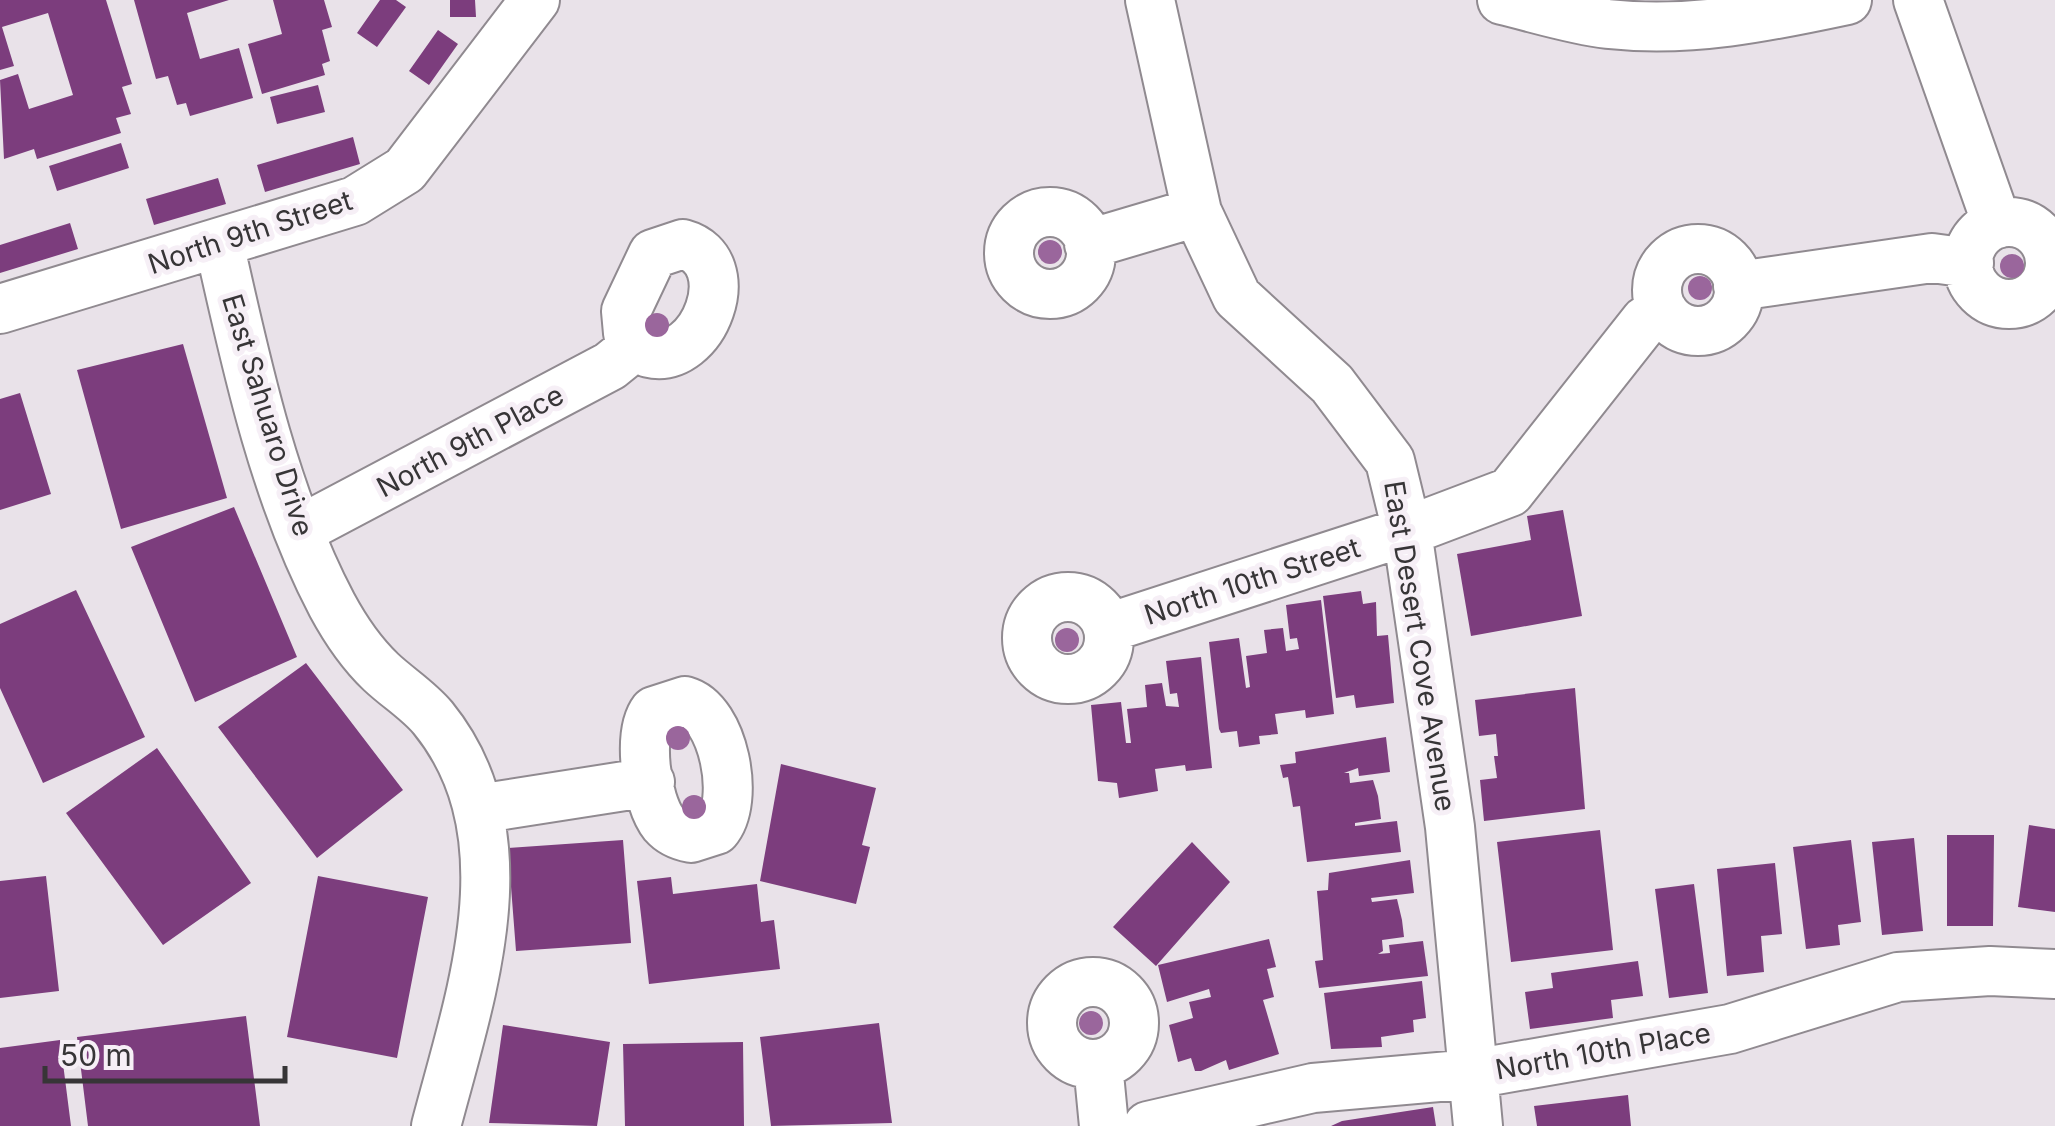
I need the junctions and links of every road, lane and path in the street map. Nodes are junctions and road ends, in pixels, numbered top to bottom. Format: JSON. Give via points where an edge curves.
{"nodes":[{"id":1,"x":535,"y":0,"type":"edge"},
{"id":2,"x":1150,"y":0,"type":"edge"},
{"id":3,"x":1502,"y":0,"type":"edge"},
{"id":4,"x":1848,"y":0,"type":"edge"},
{"id":5,"x":1918,"y":0,"type":"edge"},
{"id":6,"x":1196,"y":212,"type":"junction"},
{"id":7,"x":1997,"y":224,"type":"junction"},
{"id":8,"x":219,"y":243,"type":"junction"},
{"id":9,"x":1089,"y":244,"type":"dead end"},
{"id":10,"x":1968,"y":263,"type":"junction"},
{"id":11,"x":0,"y":309,"type":"edge"},
{"id":12,"x":636,"y":345,"type":"dead end"},
{"id":13,"x":300,"y":530,"type":"junction"},
{"id":14,"x":1407,"y":530,"type":"junction"},
{"id":15,"x":1108,"y":628,"type":"dead end"},
{"id":16,"x":650,"y":782,"type":"dead end"},
{"id":17,"x":478,"y":809,"type":"junction"},
{"id":18,"x":2055,"y":974,"type":"edge"},
{"id":19,"x":1098,"y":1064,"type":"dead end"},
{"id":20,"x":1473,"y":1074,"type":"junction"},
{"id":21,"x":436,"y":1126,"type":"edge"},
{"id":22,"x":1104,"y":1126,"type":"edge"},
{"id":23,"x":1148,"y":1126,"type":"edge"},
{"id":24,"x":1478,"y":1126,"type":"edge"}],
"edges":[{"from":1,"to":8,"type":"street","name":"North 9th Street","via":[[405,170],[355,201]]},
{"from":2,"to":6,"type":"street","name":"East Desert Cove Avenue"},
{"from":3,"to":4,"type":"street","via":[[1604,24],[1666,28],[1732,24]]},
{"from":5,"to":7,"type":"street"},
{"from":6,"to":9,"type":"street"},
{"from":6,"to":14,"type":"street","name":"East Desert Cove Avenue","via":[[1238,297],[1332,384],[1390,461]]},
{"from":7,"to":10,"type":"street","via":[[1974,244]]},
{"from":7,"to":10,"type":"street","via":[[2024,225],[2044,242],[2050,269],[2038,293],[2000,304],[1978,289]]},
{"from":8,"to":11,"type":"street","name":"North 9th Street"},
{"from":8,"to":13,"type":"street","name":"East Sahuaro Drive","via":[[256,396]]},
{"from":10,"to":14,"type":"street","name":"North 10th Street","via":[[1932,258],[1738,286],[1732,312],[1710,329],[1684,328],[1663,311],[1645,321],[1510,492]]},
{"from":12,"to":13,"type":"street","name":"North 9th Place","via":[[610,366]]},
{"from":13,"to":17,"type":"street","name":"East Sahuaro Drive","via":[[354,644],[431,716],[454,749]]},
{"from":14,"to":15,"type":"street","name":"North 10th Street"},
{"from":14,"to":20,"type":"street","name":"East Desert Cove Avenue","via":[[1450,827]]},
{"from":16,"to":17,"type":"street"},
{"from":17,"to":21,"type":"street","name":"East Sahuaro Drive","via":[[487,900]]},
{"from":18,"to":20,"type":"street","name":"North 10th Place","via":[[1898,976],[1730,1029]]},
{"from":19,"to":22,"type":"street"},
{"from":20,"to":23,"type":"street","name":"North 10th Place","via":[[1313,1088]]},
{"from":20,"to":24,"type":"street","name":"East Desert Cove Avenue"}]}
